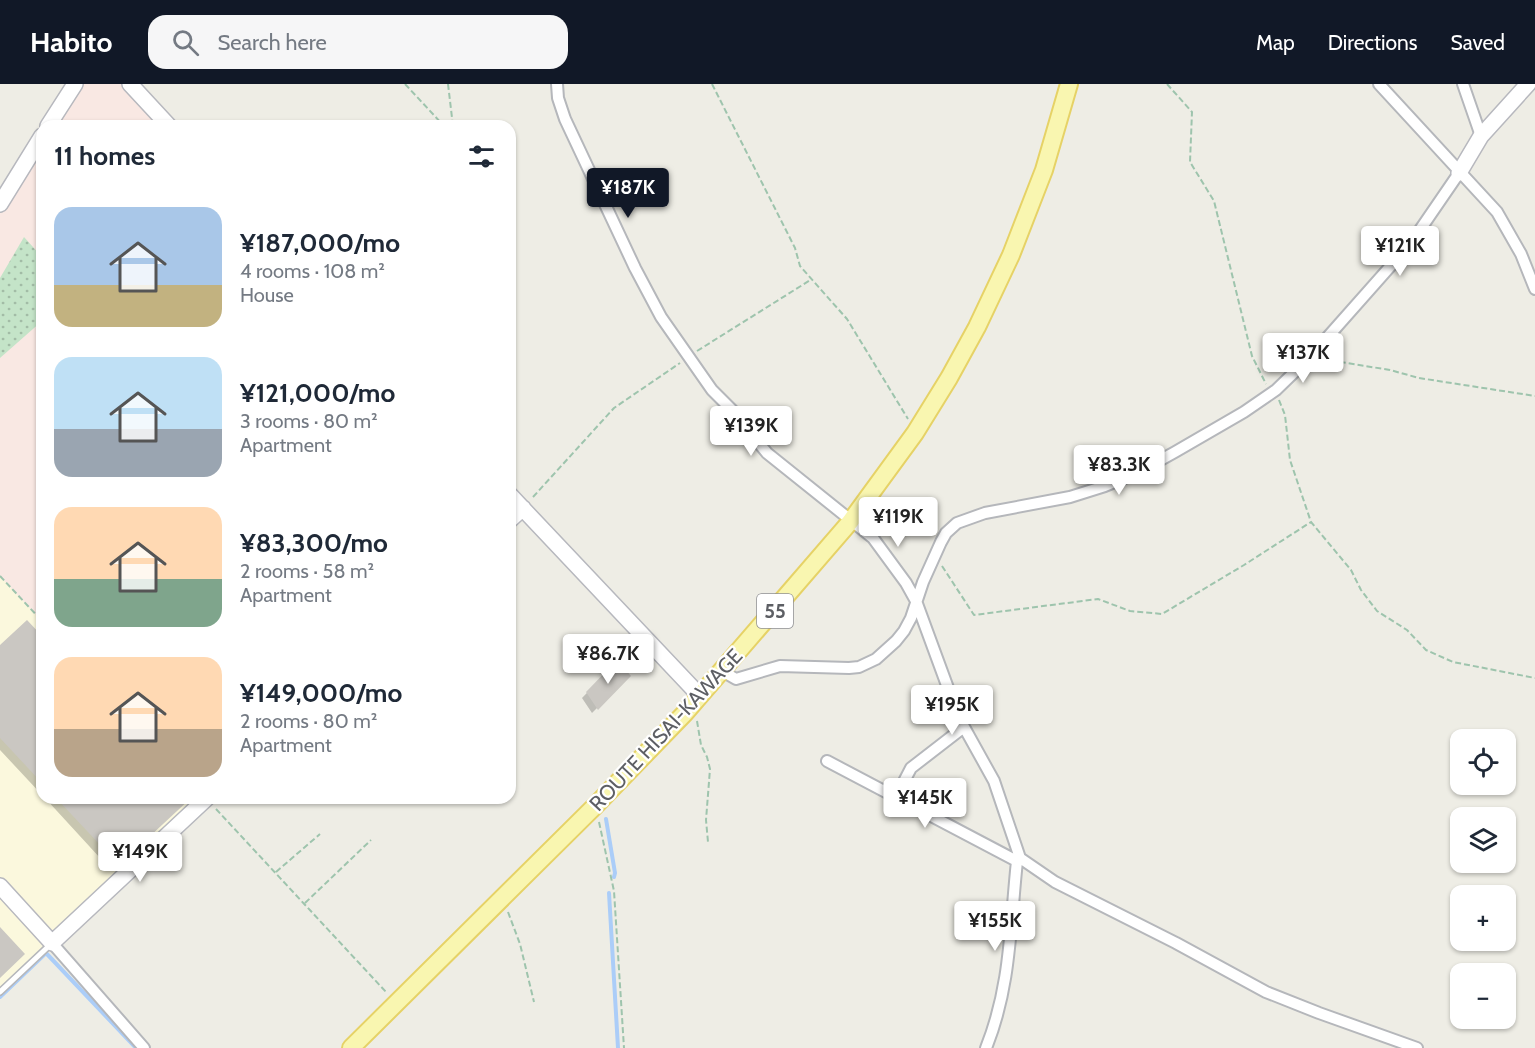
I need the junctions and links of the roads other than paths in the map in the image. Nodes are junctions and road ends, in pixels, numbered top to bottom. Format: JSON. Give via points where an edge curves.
{"nodes":[{"id":1,"x":75,"y":84,"type":"edge"},
{"id":2,"x":130,"y":84,"type":"edge"},
{"id":3,"x":557,"y":84,"type":"edge"},
{"id":4,"x":1069,"y":84,"type":"edge"},
{"id":5,"x":1379,"y":84,"type":"edge"},
{"id":6,"x":1463,"y":84,"type":"edge"},
{"id":7,"x":1528,"y":84,"type":"edge"},
{"id":8,"x":52,"y":120,"type":"edge"},
{"id":9,"x":163,"y":120,"type":"edge"},
{"id":10,"x":1481,"y":136,"type":"junction"},
{"id":11,"x":36,"y":146,"type":"edge"},
{"id":12,"x":1459,"y":173,"type":"junction"},
{"id":13,"x":0,"y":204,"type":"edge"},
{"id":14,"x":1535,"y":290,"type":"edge"},
{"id":15,"x":516,"y":501,"type":"edge"},
{"id":16,"x":523,"y":508,"type":"junction"},
{"id":17,"x":516,"y":514,"type":"edge"},
{"id":18,"x":850,"y":522,"type":"junction"},
{"id":19,"x":916,"y":601,"type":"junction"},
{"id":20,"x":722,"y":671,"type":"junction"},
{"id":21,"x":696,"y":702,"type":"junction"},
{"id":22,"x":964,"y":728,"type":"junction"},
{"id":23,"x":827,"y":761,"type":"dead end"},
{"id":24,"x":896,"y":798,"type":"junction"},
{"id":25,"x":200,"y":804,"type":"edge"},
{"id":26,"x":1019,"y":860,"type":"junction"},
{"id":27,"x":0,"y":886,"type":"edge"},
{"id":28,"x":52,"y":943,"type":"junction"},
{"id":29,"x":0,"y":992,"type":"edge"},
{"id":30,"x":144,"y":1048,"type":"edge"},
{"id":31,"x":351,"y":1048,"type":"edge"},
{"id":32,"x":986,"y":1048,"type":"edge"},
{"id":33,"x":1417,"y":1048,"type":"edge"}],
"edges":[{"from":1,"to":8,"type":"street"},
{"from":2,"to":9,"type":"street"},
{"from":3,"to":18,"type":"street","via":[[565,119],[661,317],[712,390],[767,453]]},
{"from":4,"to":18,"type":"main road","name":"ROUTE HISAI-KAWAGE","number":"55","via":[[1044,170],[1011,255],[966,348],[915,433]]},
{"from":5,"to":12,"type":"street"},
{"from":6,"to":10,"type":"street"},
{"from":7,"to":10,"type":"street"},
{"from":10,"to":12,"type":"street"},
{"from":11,"to":13,"type":"street"},
{"from":12,"to":14,"type":"street","via":[[1497,212]]},
{"from":12,"to":19,"type":"street","via":[[1411,243],[1310,357],[1274,391],[1175,452],[1106,486],[962,520],[946,533]]},
{"from":15,"to":16,"type":"street"},
{"from":16,"to":17,"type":"street"},
{"from":16,"to":21,"type":"street"},
{"from":18,"to":19,"type":"street","via":[[873,538]]},
{"from":18,"to":20,"type":"main road","name":"ROUTE HISAI-KAWAGE","number":"55"},
{"from":19,"to":20,"type":"street","via":[[911,618],[896,641],[876,659],[859,667],[780,666],[736,679]]},
{"from":19,"to":22,"type":"street"},
{"from":20,"to":21,"type":"main road","name":"ROUTE HISAI-KAWAGE","number":"55"},
{"from":21,"to":31,"type":"main road","name":"ROUTE HISAI-KAWAGE","number":"55"},
{"from":22,"to":24,"type":"street","via":[[911,768]]},
{"from":22,"to":26,"type":"street","via":[[994,781]]},
{"from":23,"to":24,"type":"street"},
{"from":24,"to":26,"type":"street"},
{"from":25,"to":28,"type":"street"},
{"from":26,"to":32,"type":"street","via":[[1007,976]]},
{"from":26,"to":33,"type":"street","via":[[1266,992]]},
{"from":27,"to":28,"type":"street"},
{"from":28,"to":29,"type":"lane"},
{"from":28,"to":30,"type":"street"}]}
